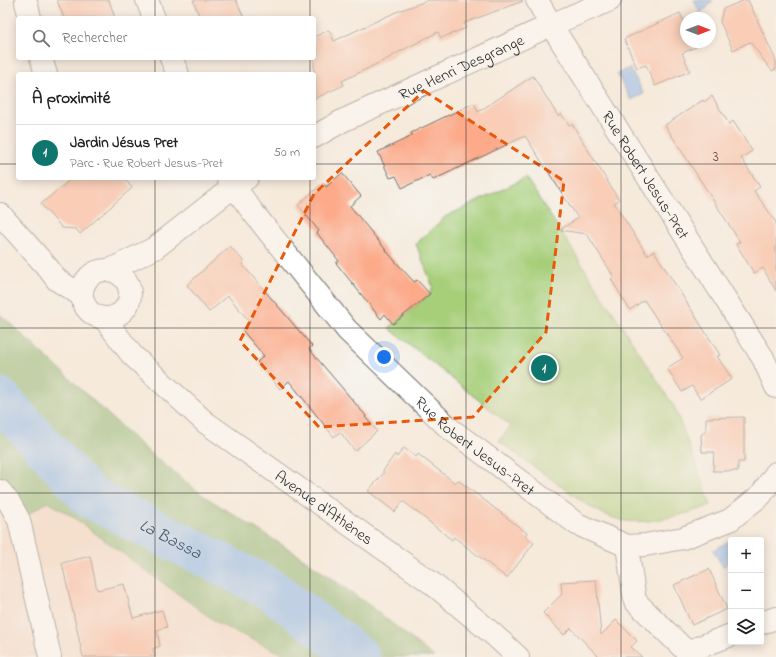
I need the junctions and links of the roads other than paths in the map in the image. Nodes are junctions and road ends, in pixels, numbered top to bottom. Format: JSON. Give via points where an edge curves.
{"nodes":[{"id":1,"x":26,"y":0,"type":"edge"},
{"id":2,"x":147,"y":0,"type":"edge"},
{"id":3,"x":537,"y":0,"type":"edge"},
{"id":4,"x":610,"y":0,"type":"edge"},
{"id":5,"x":30,"y":16,"type":"edge"},
{"id":6,"x":153,"y":16,"type":"edge"},
{"id":7,"x":551,"y":25,"type":"junction"},
{"id":8,"x":42,"y":60,"type":"edge"},
{"id":9,"x":172,"y":60,"type":"edge"},
{"id":10,"x":45,"y":72,"type":"edge"},
{"id":11,"x":177,"y":72,"type":"edge"},
{"id":12,"x":316,"y":136,"type":"edge"},
{"id":13,"x":236,"y":181,"type":"edge"},
{"id":14,"x":0,"y":214,"type":"edge"},
{"id":15,"x":155,"y":248,"type":"junction"},
{"id":16,"x":48,"y":268,"type":"junction"},
{"id":17,"x":100,"y":272,"type":"junction"},
{"id":18,"x":130,"y":290,"type":"junction"},
{"id":19,"x":81,"y":295,"type":"junction"},
{"id":20,"x":114,"y":314,"type":"junction"},
{"id":21,"x":776,"y":387,"type":"edge"},
{"id":22,"x":776,"y":472,"type":"edge"},
{"id":23,"x":0,"y":491,"type":"edge"},
{"id":24,"x":627,"y":546,"type":"junction"},
{"id":25,"x":776,"y":618,"type":"edge"},
{"id":26,"x":764,"y":622,"type":"edge"},
{"id":27,"x":728,"y":636,"type":"edge"},
{"id":28,"x":50,"y":657,"type":"edge"},
{"id":29,"x":518,"y":657,"type":"edge"}],
"edges":[{"from":1,"to":5,"type":"street"},
{"from":2,"to":6,"type":"street"},
{"from":3,"to":7,"type":"street","name":"Rue Robert Jesus-Pret"},
{"from":4,"to":7,"type":"street","name":"Rue Henri Desgrange"},
{"from":7,"to":12,"type":"street","name":"Rue Henri Desgrange","via":[[342,120]]},
{"from":7,"to":21,"type":"street","name":"Rue Robert Jesus-Pret","via":[[763,358]]},
{"from":8,"to":10,"type":"street"},
{"from":9,"to":11,"type":"street"},
{"from":13,"to":15,"type":"street"},
{"from":13,"to":24,"type":"street","name":"Rue Robert Jesus-Pret","via":[[347,330],[448,428],[577,524]]},
{"from":14,"to":16,"type":"street"},
{"from":15,"to":17,"type":"street"},
{"from":15,"to":18,"type":"street"},
{"from":16,"to":17,"type":"street"},
{"from":16,"to":19,"type":"street","via":[[56,280]]},
{"from":17,"to":18,"type":"street","via":[[124,277]]},
{"from":17,"to":19,"type":"street","via":[[83,284]]},
{"from":18,"to":20,"type":"street","via":[[129,301]]},
{"from":19,"to":20,"type":"street","via":[[85,307],[95,316]]},
{"from":20,"to":29,"type":"street","name":"Avenue d'Athènes","via":[[132,355],[205,422],[433,584]]},
{"from":22,"to":24,"type":"street","name":"Rue Robert Jesus-Pret","via":[[762,495],[730,520],[683,538]]},
{"from":23,"to":28,"type":"street","via":[[18,520]]},
{"from":24,"to":27,"type":"street","via":[[635,601],[687,652]]},
{"from":25,"to":26,"type":"street"}]}
